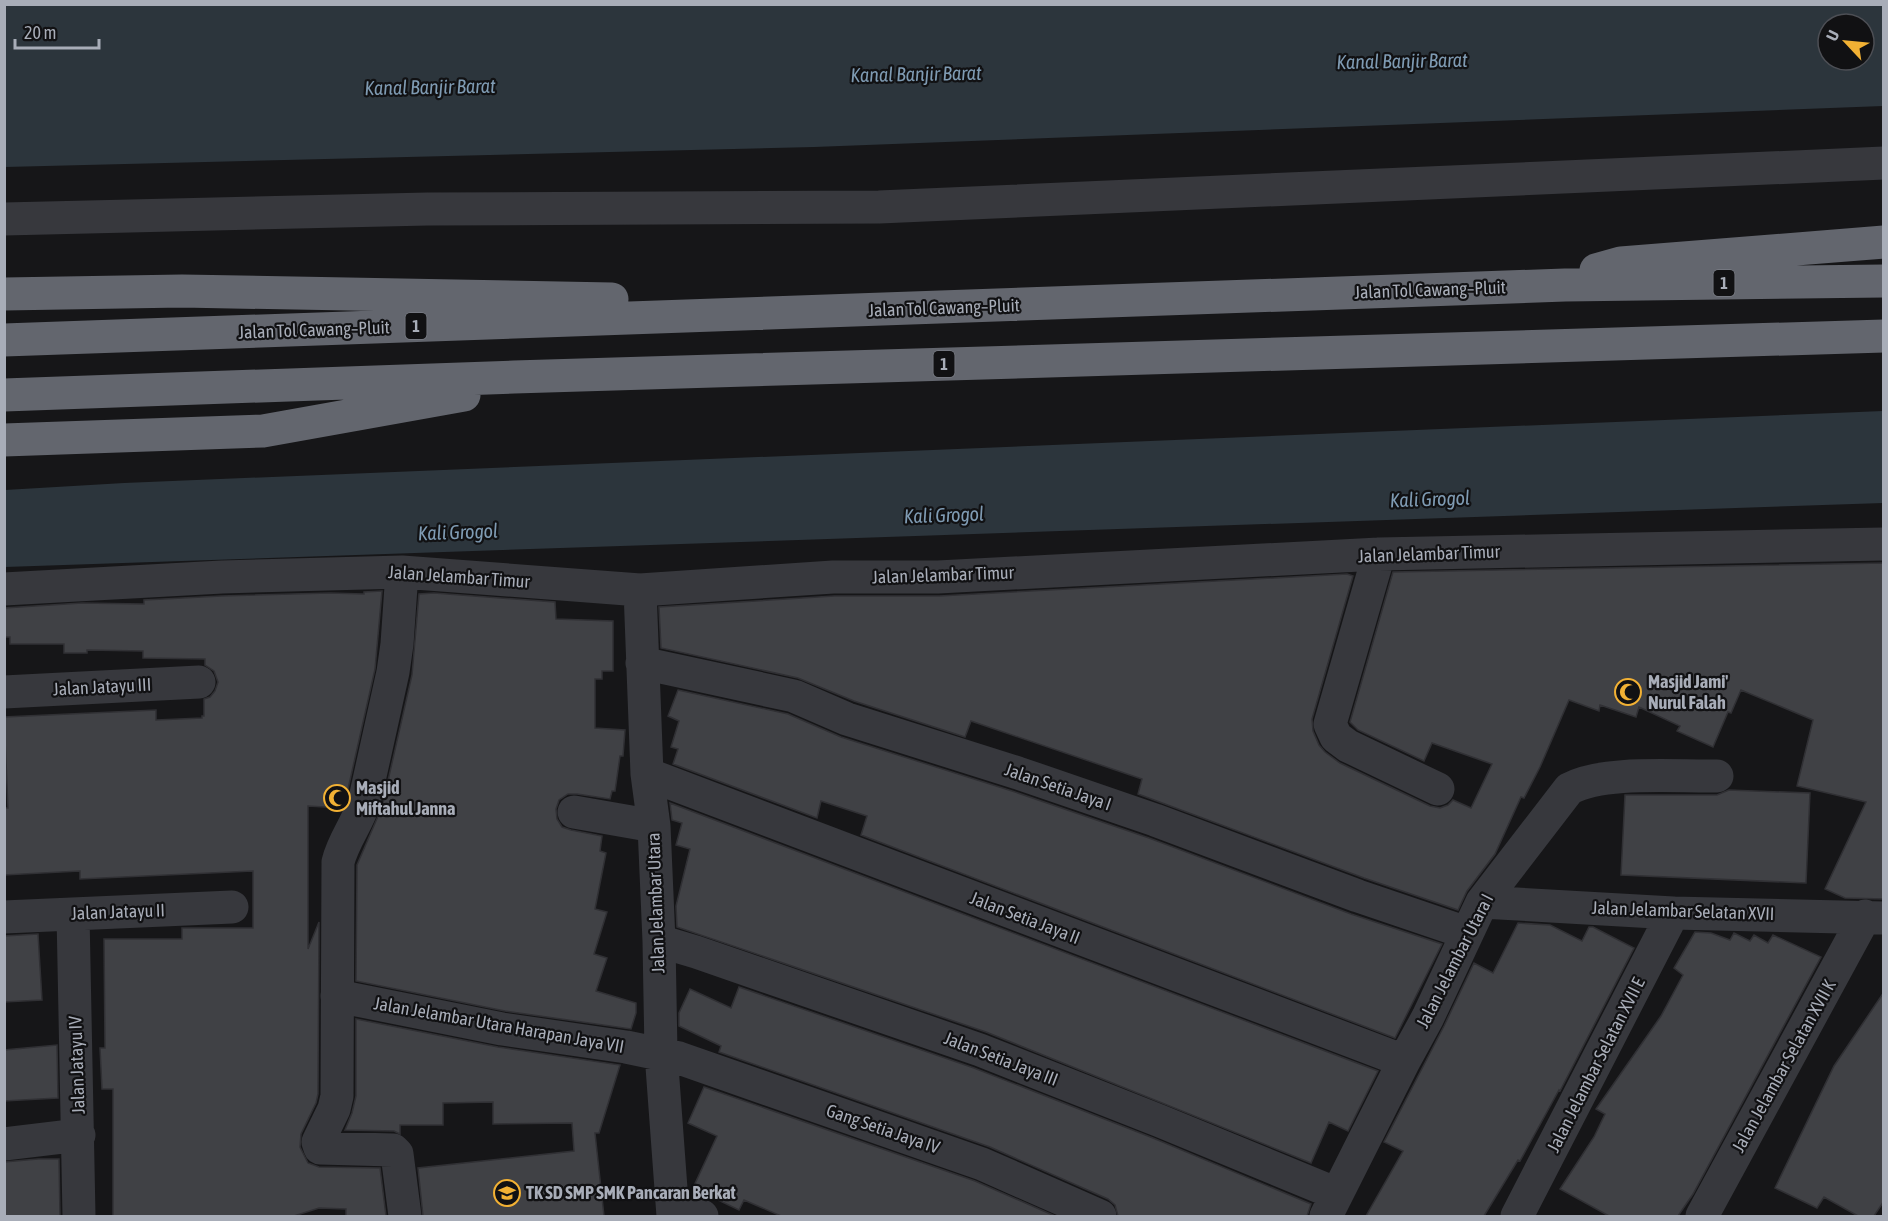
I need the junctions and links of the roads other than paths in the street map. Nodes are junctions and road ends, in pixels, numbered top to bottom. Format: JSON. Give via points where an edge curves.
{"nodes":[{"id":1,"x":1884,"y":163,"type":"edge"},
{"id":2,"x":4,"y":219,"type":"edge"},
{"id":3,"x":1884,"y":242,"type":"edge"},
{"id":4,"x":1884,"y":281,"type":"edge"},
{"id":5,"x":1565,"y":285,"type":"junction"},
{"id":6,"x":4,"y":294,"type":"edge"},
{"id":7,"x":828,"y":312,"type":"junction"},
{"id":8,"x":1884,"y":336,"type":"edge"},
{"id":9,"x":4,"y":340,"type":"edge"},
{"id":10,"x":514,"y":376,"type":"junction"},
{"id":11,"x":4,"y":395,"type":"edge"},
{"id":12,"x":4,"y":440,"type":"edge"},
{"id":13,"x":1884,"y":543,"type":"edge"},
{"id":14,"x":1379,"y":554,"type":"junction"},
{"id":15,"x":402,"y":572,"type":"junction"},
{"id":16,"x":4,"y":589,"type":"edge"},
{"id":17,"x":640,"y":590,"type":"junction"},
{"id":18,"x":642,"y":663,"type":"junction"},
{"id":19,"x":199,"y":682,"type":"dead end"},
{"id":20,"x":4,"y":692,"type":"edge"},
{"id":21,"x":647,"y":774,"type":"junction"},
{"id":22,"x":1718,"y":776,"type":"dead end"},
{"id":23,"x":1438,"y":789,"type":"dead end"},
{"id":24,"x":574,"y":812,"type":"dead end"},
{"id":25,"x":654,"y":826,"type":"junction"},
{"id":26,"x":1482,"y":902,"type":"junction"},
{"id":27,"x":232,"y":907,"type":"dead end"},
{"id":28,"x":1673,"y":913,"type":"junction"},
{"id":29,"x":73,"y":914,"type":"junction"},
{"id":30,"x":4,"y":916,"type":"edge"},
{"id":31,"x":1874,"y":917,"type":"edge"},
{"id":32,"x":1467,"y":933,"type":"junction"},
{"id":33,"x":659,"y":941,"type":"junction"},
{"id":34,"x":337,"y":996,"type":"junction"},
{"id":35,"x":661,"y":1053,"type":"junction"},
{"id":36,"x":1404,"y":1061,"type":"junction"},
{"id":37,"x":79,"y":1135,"type":"junction"},
{"id":38,"x":4,"y":1144,"type":"edge"},
{"id":39,"x":1332,"y":1205,"type":"edge"},
{"id":40,"x":683,"y":1213,"type":"edge"},
{"id":41,"x":1522,"y":1215,"type":"edge"},
{"id":42,"x":80,"y":1216,"type":"edge"},
{"id":43,"x":405,"y":1216,"type":"edge"},
{"id":44,"x":1100,"y":1216,"type":"edge"},
{"id":45,"x":1702,"y":1216,"type":"edge"}],
"edges":[{"from":1,"to":2,"type":"street","via":[[879,207],[428,209]]},
{"from":3,"to":5,"type":"highway","via":[[1621,262],[1590,271]]},
{"from":4,"to":5,"type":"highway","name":"Jalan Tol Cawang–Pluit","number":"1"},
{"from":5,"to":7,"type":"highway","name":"Jalan Tol Cawang–Pluit","number":"1"},
{"from":6,"to":7,"type":"highway","via":[[182,291],[685,300]]},
{"from":7,"to":9,"type":"highway","name":"Jalan Tol Cawang–Pluit","number":"1"},
{"from":8,"to":10,"type":"highway","number":"1"},
{"from":10,"to":11,"type":"highway","number":"1"},
{"from":10,"to":12,"type":"highway","via":[[471,394],[263,431]]},
{"from":13,"to":14,"type":"street","name":"Jalan Jelambar Timur"},
{"from":14,"to":17,"type":"street","name":"Jalan Jelambar Timur","via":[[938,578],[833,577]]},
{"from":14,"to":23,"type":"street","via":[[1330,724],[1335,737],[1348,746]]},
{"from":15,"to":16,"type":"street","name":"Jalan Jelambar Timur"},
{"from":15,"to":17,"type":"street","name":"Jalan Jelambar Timur"},
{"from":15,"to":34,"type":"street","via":[[393,672],[364,803],[338,862]]},
{"from":17,"to":18,"type":"street","name":"Jalan Jelambar Utara"},
{"from":18,"to":21,"type":"street","name":"Jalan Jelambar Utara"},
{"from":18,"to":32,"type":"street","name":"Jalan Setia Jaya I","via":[[794,696],[847,719],[1155,820]]},
{"from":19,"to":20,"type":"street","name":"Jalan Jatayu III"},
{"from":21,"to":25,"type":"street","name":"Jalan Jelambar Utara"},
{"from":21,"to":36,"type":"street","name":"Jalan Setia Jaya II"},
{"from":22,"to":26,"type":"street","name":"Jalan Jelambar Utara I","via":[[1619,777],[1579,783],[1560,800]]},
{"from":24,"to":25,"type":"street"},
{"from":25,"to":33,"type":"street","name":"Jalan Jelambar Utara"},
{"from":26,"to":28,"type":"street","name":"Jalan Jelambar Selatan XVII"},
{"from":26,"to":32,"type":"street","name":"Jalan Jelambar Utara I"},
{"from":27,"to":29,"type":"street","name":"Jalan Jatayu II"},
{"from":28,"to":31,"type":"street","name":"Jalan Jelambar Selatan XVII"},
{"from":28,"to":41,"type":"street","name":"Jalan Jelambar Selatan XVII E"},
{"from":29,"to":30,"type":"street","name":"Jalan Jatayu II"},
{"from":29,"to":37,"type":"street","name":"Jalan Jatayu IV"},
{"from":31,"to":45,"type":"street","name":"Jalan Jelambar Selatan XVII K"},
{"from":32,"to":36,"type":"street","name":"Jalan Jelambar Utara I"},
{"from":33,"to":35,"type":"street","name":"Jalan Jelambar Utara"},
{"from":33,"to":39,"type":"street","name":"Jalan Setia Jaya III","via":[[980,1050],[1161,1121]]},
{"from":34,"to":35,"type":"street","name":"Jalan Jelambar Utara Harapan Jaya VII","via":[[502,1029]]},
{"from":34,"to":43,"type":"street","via":[[337,1096],[318,1146],[393,1150],[398,1154]]},
{"from":35,"to":40,"type":"street","name":"Jalan Jelambar Utara"},
{"from":35,"to":44,"type":"street","name":"Gang Setia Jaya IV","via":[[973,1160]]},
{"from":36,"to":39,"type":"street","name":"Jalan Jelambar Utara I"},
{"from":37,"to":38,"type":"street"},
{"from":37,"to":42,"type":"street","name":"Jalan Jatayu IV"}]}
